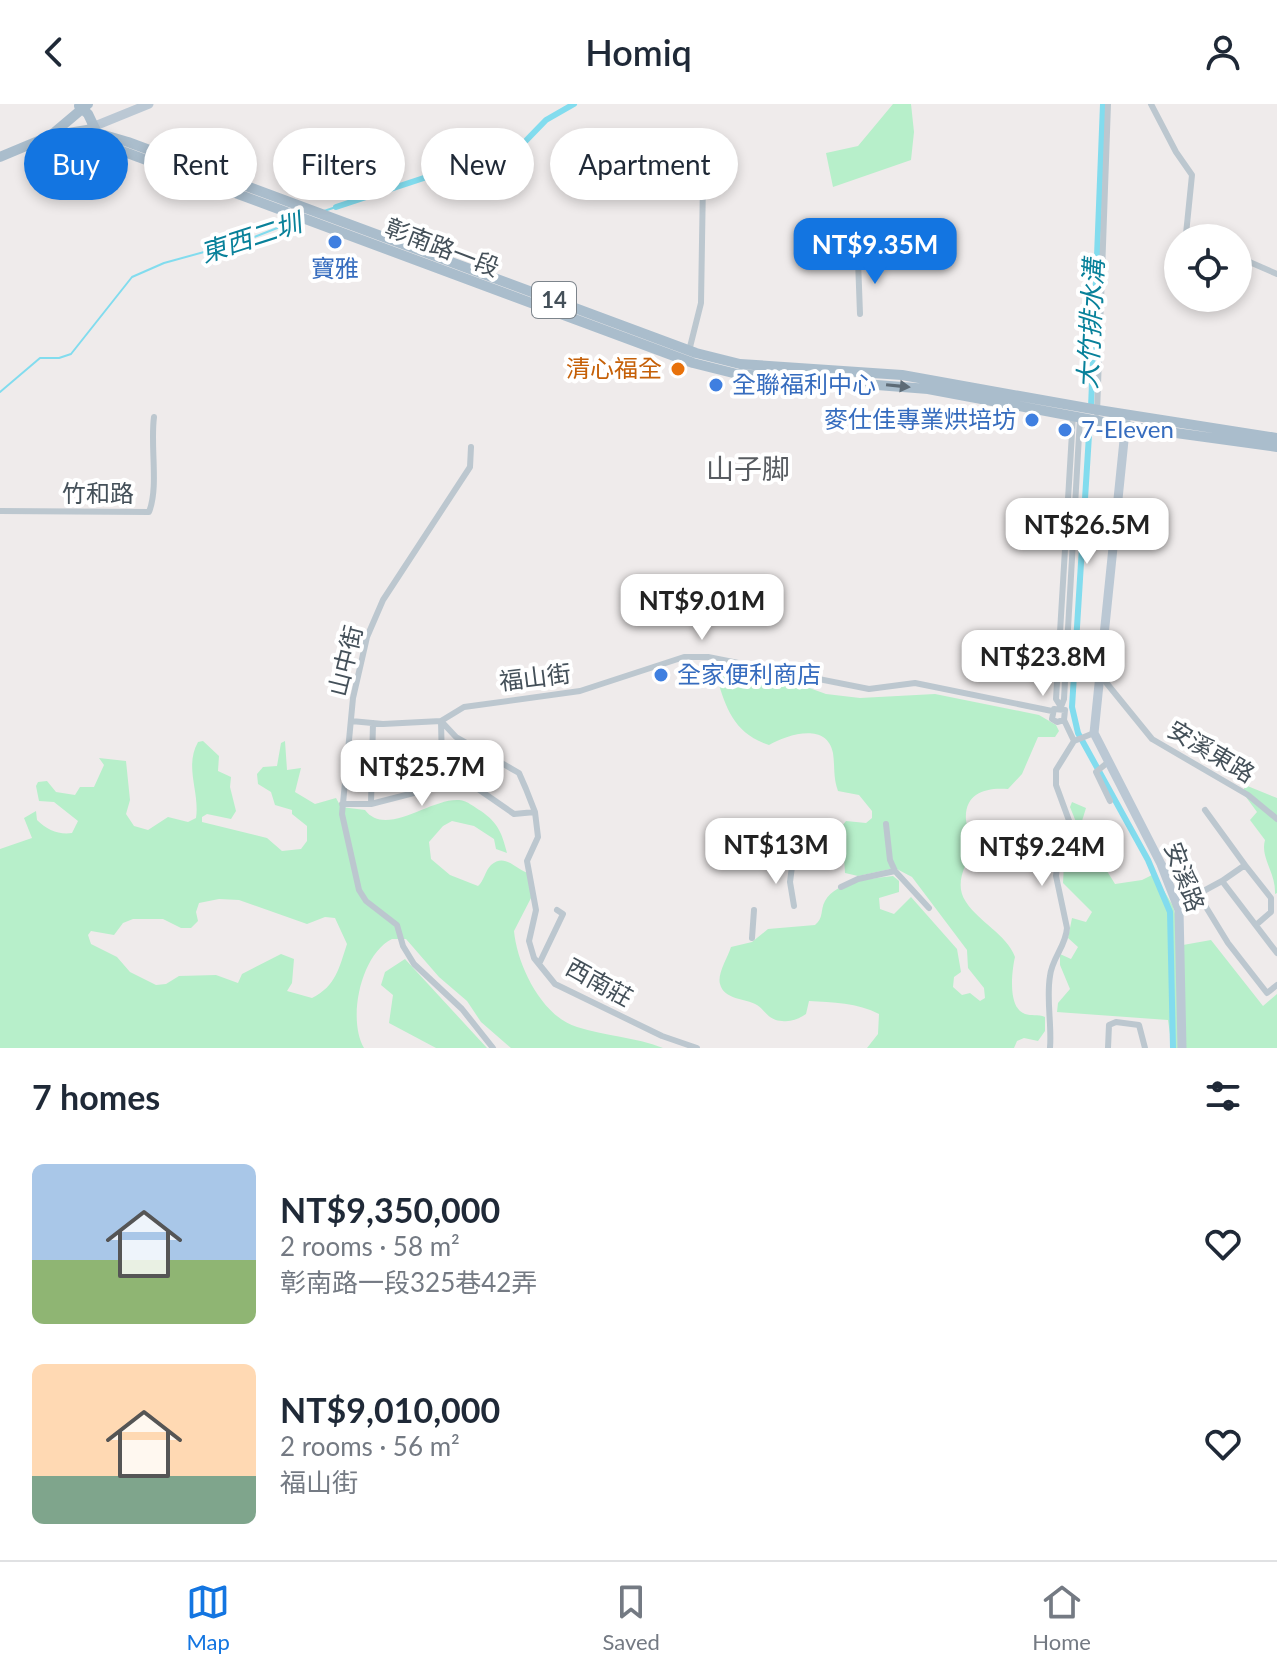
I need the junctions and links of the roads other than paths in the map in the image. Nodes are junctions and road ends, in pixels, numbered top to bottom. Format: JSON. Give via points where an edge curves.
{"nodes":[{"id":1,"x":149,"y":104,"type":"edge"},
{"id":2,"x":1108,"y":104,"type":"edge"},
{"id":3,"x":1151,"y":104,"type":"edge"},
{"id":4,"x":84,"y":106,"type":"edge"},
{"id":5,"x":59,"y":128,"type":"edge"},
{"id":6,"x":95,"y":128,"type":"edge"},
{"id":7,"x":103,"y":128,"type":"edge"},
{"id":8,"x":128,"y":143,"type":"edge"},
{"id":9,"x":128,"y":143,"type":"edge"},
{"id":10,"x":24,"y":147,"type":"edge"},
{"id":11,"x":0,"y":157,"type":"edge"},
{"id":12,"x":703,"y":200,"type":"edge"},
{"id":13,"x":1187,"y":224,"type":"edge"},
{"id":14,"x":858,"y":260,"type":"dead end"},
{"id":15,"x":1252,"y":263,"type":"edge"},
{"id":16,"x":1277,"y":274,"type":"edge"},
{"id":17,"x":860,"y":314,"type":"dead end"},
{"id":18,"x":689,"y":351,"type":"junction"},
{"id":19,"x":1078,"y":412,"type":"junction"},
{"id":20,"x":1097,"y":415,"type":"junction"},
{"id":21,"x":154,"y":417,"type":"dead end"},
{"id":22,"x":1126,"y":420,"type":"junction"},
{"id":23,"x":1277,"y":438,"type":"edge"},
{"id":24,"x":471,"y":447,"type":"dead end"},
{"id":25,"x":1277,"y":447,"type":"edge"},
{"id":26,"x":0,"y":511,"type":"edge"},
{"id":27,"x":1100,"y":675,"type":"junction"},
{"id":28,"x":1061,"y":707,"type":"junction"},
{"id":29,"x":1052,"y":711,"type":"junction"},
{"id":30,"x":1064,"y":720,"type":"junction"},
{"id":31,"x":351,"y":721,"type":"junction"},
{"id":32,"x":441,"y":721,"type":"junction"},
{"id":33,"x":373,"y":723,"type":"junction"},
{"id":34,"x":1094,"y":733,"type":"junction"},
{"id":35,"x":1074,"y":741,"type":"junction"},
{"id":36,"x":442,"y":764,"type":"junction"},
{"id":37,"x":1106,"y":764,"type":"junction"},
{"id":38,"x":373,"y":766,"type":"junction"},
{"id":39,"x":429,"y":769,"type":"junction"},
{"id":40,"x":464,"y":780,"type":"junction"},
{"id":41,"x":372,"y":786,"type":"junction"},
{"id":42,"x":1110,"y":801,"type":"dead end"},
{"id":43,"x":342,"y":804,"type":"junction"},
{"id":44,"x":371,"y":804,"type":"junction"},
{"id":45,"x":1205,"y":810,"type":"dead end"},
{"id":46,"x":535,"y":812,"type":"junction"},
{"id":47,"x":1277,"y":819,"type":"edge"},
{"id":48,"x":886,"y":824,"type":"dead end"},
{"id":49,"x":791,"y":842,"type":"dead end"},
{"id":50,"x":1161,"y":864,"type":"junction"},
{"id":51,"x":1245,"y":865,"type":"junction"},
{"id":52,"x":895,"y":871,"type":"junction"},
{"id":53,"x":1222,"y":881,"type":"junction"},
{"id":54,"x":841,"y":887,"type":"dead end"},
{"id":55,"x":1198,"y":894,"type":"junction"},
{"id":56,"x":794,"y":906,"type":"dead end"},
{"id":57,"x":929,"y":908,"type":"dead end"},
{"id":58,"x":557,"y":910,"type":"dead end"},
{"id":59,"x":754,"y":910,"type":"dead end"},
{"id":60,"x":1256,"y":925,"type":"junction"},
{"id":61,"x":752,"y":938,"type":"dead end"},
{"id":62,"x":1277,"y":953,"type":"edge"},
{"id":63,"x":539,"y":964,"type":"junction"},
{"id":64,"x":1277,"y":985,"type":"edge"},
{"id":65,"x":493,"y":1048,"type":"edge"},
{"id":66,"x":697,"y":1048,"type":"edge"},
{"id":67,"x":1050,"y":1048,"type":"edge"},
{"id":68,"x":1108,"y":1048,"type":"edge"},
{"id":69,"x":1145,"y":1048,"type":"edge"},
{"id":70,"x":1182,"y":1048,"type":"edge"}],
"edges":[{"from":1,"to":7,"type":"street"},
{"from":2,"to":20,"type":"street"},
{"from":3,"to":13,"type":"street","via":[[1192,175]]},
{"from":4,"to":5,"type":"main road"},
{"from":4,"to":6,"type":"main road"},
{"from":8,"to":18,"type":"main road","name":"彰南路一段","number":"14"},
{"from":9,"to":19,"type":"main road","name":"彰南路一段","number":"14","one_way":true,"via":[[693,363],[737,374],[928,389]]},
{"from":10,"to":11,"type":"main road"},
{"from":12,"to":18,"type":"street","via":[[701,303]]},
{"from":14,"to":17,"type":"street"},
{"from":15,"to":16,"type":"street"},
{"from":18,"to":19,"type":"main road","name":"彰南路一段","number":"14","via":[[740,364],[902,375]]},
{"from":19,"to":20,"type":"main road","number":"14"},
{"from":19,"to":28,"type":"street","name":"福山街","via":[[1056,699]]},
{"from":20,"to":22,"type":"main road","number":"14"},
{"from":21,"to":26,"type":"street","name":"竹和路","via":[[149,512]]},
{"from":22,"to":23,"type":"main road","number":"14"},
{"from":22,"to":25,"type":"main road","number":"14"},
{"from":22,"to":27,"type":"street"},
{"from":24,"to":31,"type":"street","name":"山中街","via":[[470,467],[383,600],[367,637]]},
{"from":27,"to":34,"type":"street"},
{"from":27,"to":47,"type":"street","name":"安溪東路","via":[[1152,739],[1248,795]]},
{"from":28,"to":29,"type":"street"},
{"from":28,"to":30,"type":"street","name":"福山街"},
{"from":29,"to":30,"type":"street","name":"福山街","via":[[1054,721]]},
{"from":29,"to":32,"type":"street","name":"福山街","via":[[932,685],[869,689],[692,657],[580,691],[464,707]]},
{"from":30,"to":35,"type":"street","name":"福山街"},
{"from":31,"to":33,"type":"street","name":"福山街"},
{"from":31,"to":43,"type":"street","name":"山中街"},
{"from":32,"to":33,"type":"street","name":"福山街"},
{"from":32,"to":36,"type":"street"},
{"from":32,"to":46,"type":"street","name":"西南莊","via":[[456,737],[519,773]]},
{"from":33,"to":38,"type":"street"},
{"from":34,"to":35,"type":"street"},
{"from":34,"to":37,"type":"street","name":"安溪路"},
{"from":35,"to":67,"type":"street","via":[[1056,770],[1071,826],[1056,876],[1067,936],[1053,958],[1049,979]]},
{"from":36,"to":39,"type":"street"},
{"from":36,"to":40,"type":"street"},
{"from":37,"to":42,"type":"street","via":[[1096,772]]},
{"from":37,"to":50,"type":"street","name":"安溪路"},
{"from":38,"to":39,"type":"street"},
{"from":38,"to":41,"type":"street"},
{"from":39,"to":41,"type":"street"},
{"from":40,"to":44,"type":"street"},
{"from":40,"to":46,"type":"street","via":[[514,814]]},
{"from":41,"to":44,"type":"street"},
{"from":43,"to":44,"type":"street"},
{"from":43,"to":65,"type":"street","name":"山中街","via":[[359,890],[397,925],[414,964],[462,1009]]},
{"from":45,"to":51,"type":"street"},
{"from":46,"to":63,"type":"street","name":"西南莊","via":[[538,837],[527,861],[536,910],[529,941]]},
{"from":48,"to":52,"type":"street"},
{"from":49,"to":56,"type":"street"},
{"from":50,"to":55,"type":"street"},
{"from":50,"to":70,"type":"street","name":"安溪路","via":[[1182,931]]},
{"from":51,"to":53,"type":"street"},
{"from":51,"to":60,"type":"street","via":[[1271,898],[1271,912]]},
{"from":52,"to":54,"type":"street"},
{"from":52,"to":57,"type":"street"},
{"from":53,"to":55,"type":"street"},
{"from":53,"to":60,"type":"street"},
{"from":55,"to":64,"type":"street","via":[[1267,993]]},
{"from":58,"to":63,"type":"street","via":[[563,914]]},
{"from":59,"to":61,"type":"street"},
{"from":60,"to":62,"type":"street"},
{"from":63,"to":66,"type":"street","name":"西南莊","via":[[555,984]]},
{"from":68,"to":69,"type":"street","via":[[1109,1025],[1116,1022],[1139,1025]]}]}
